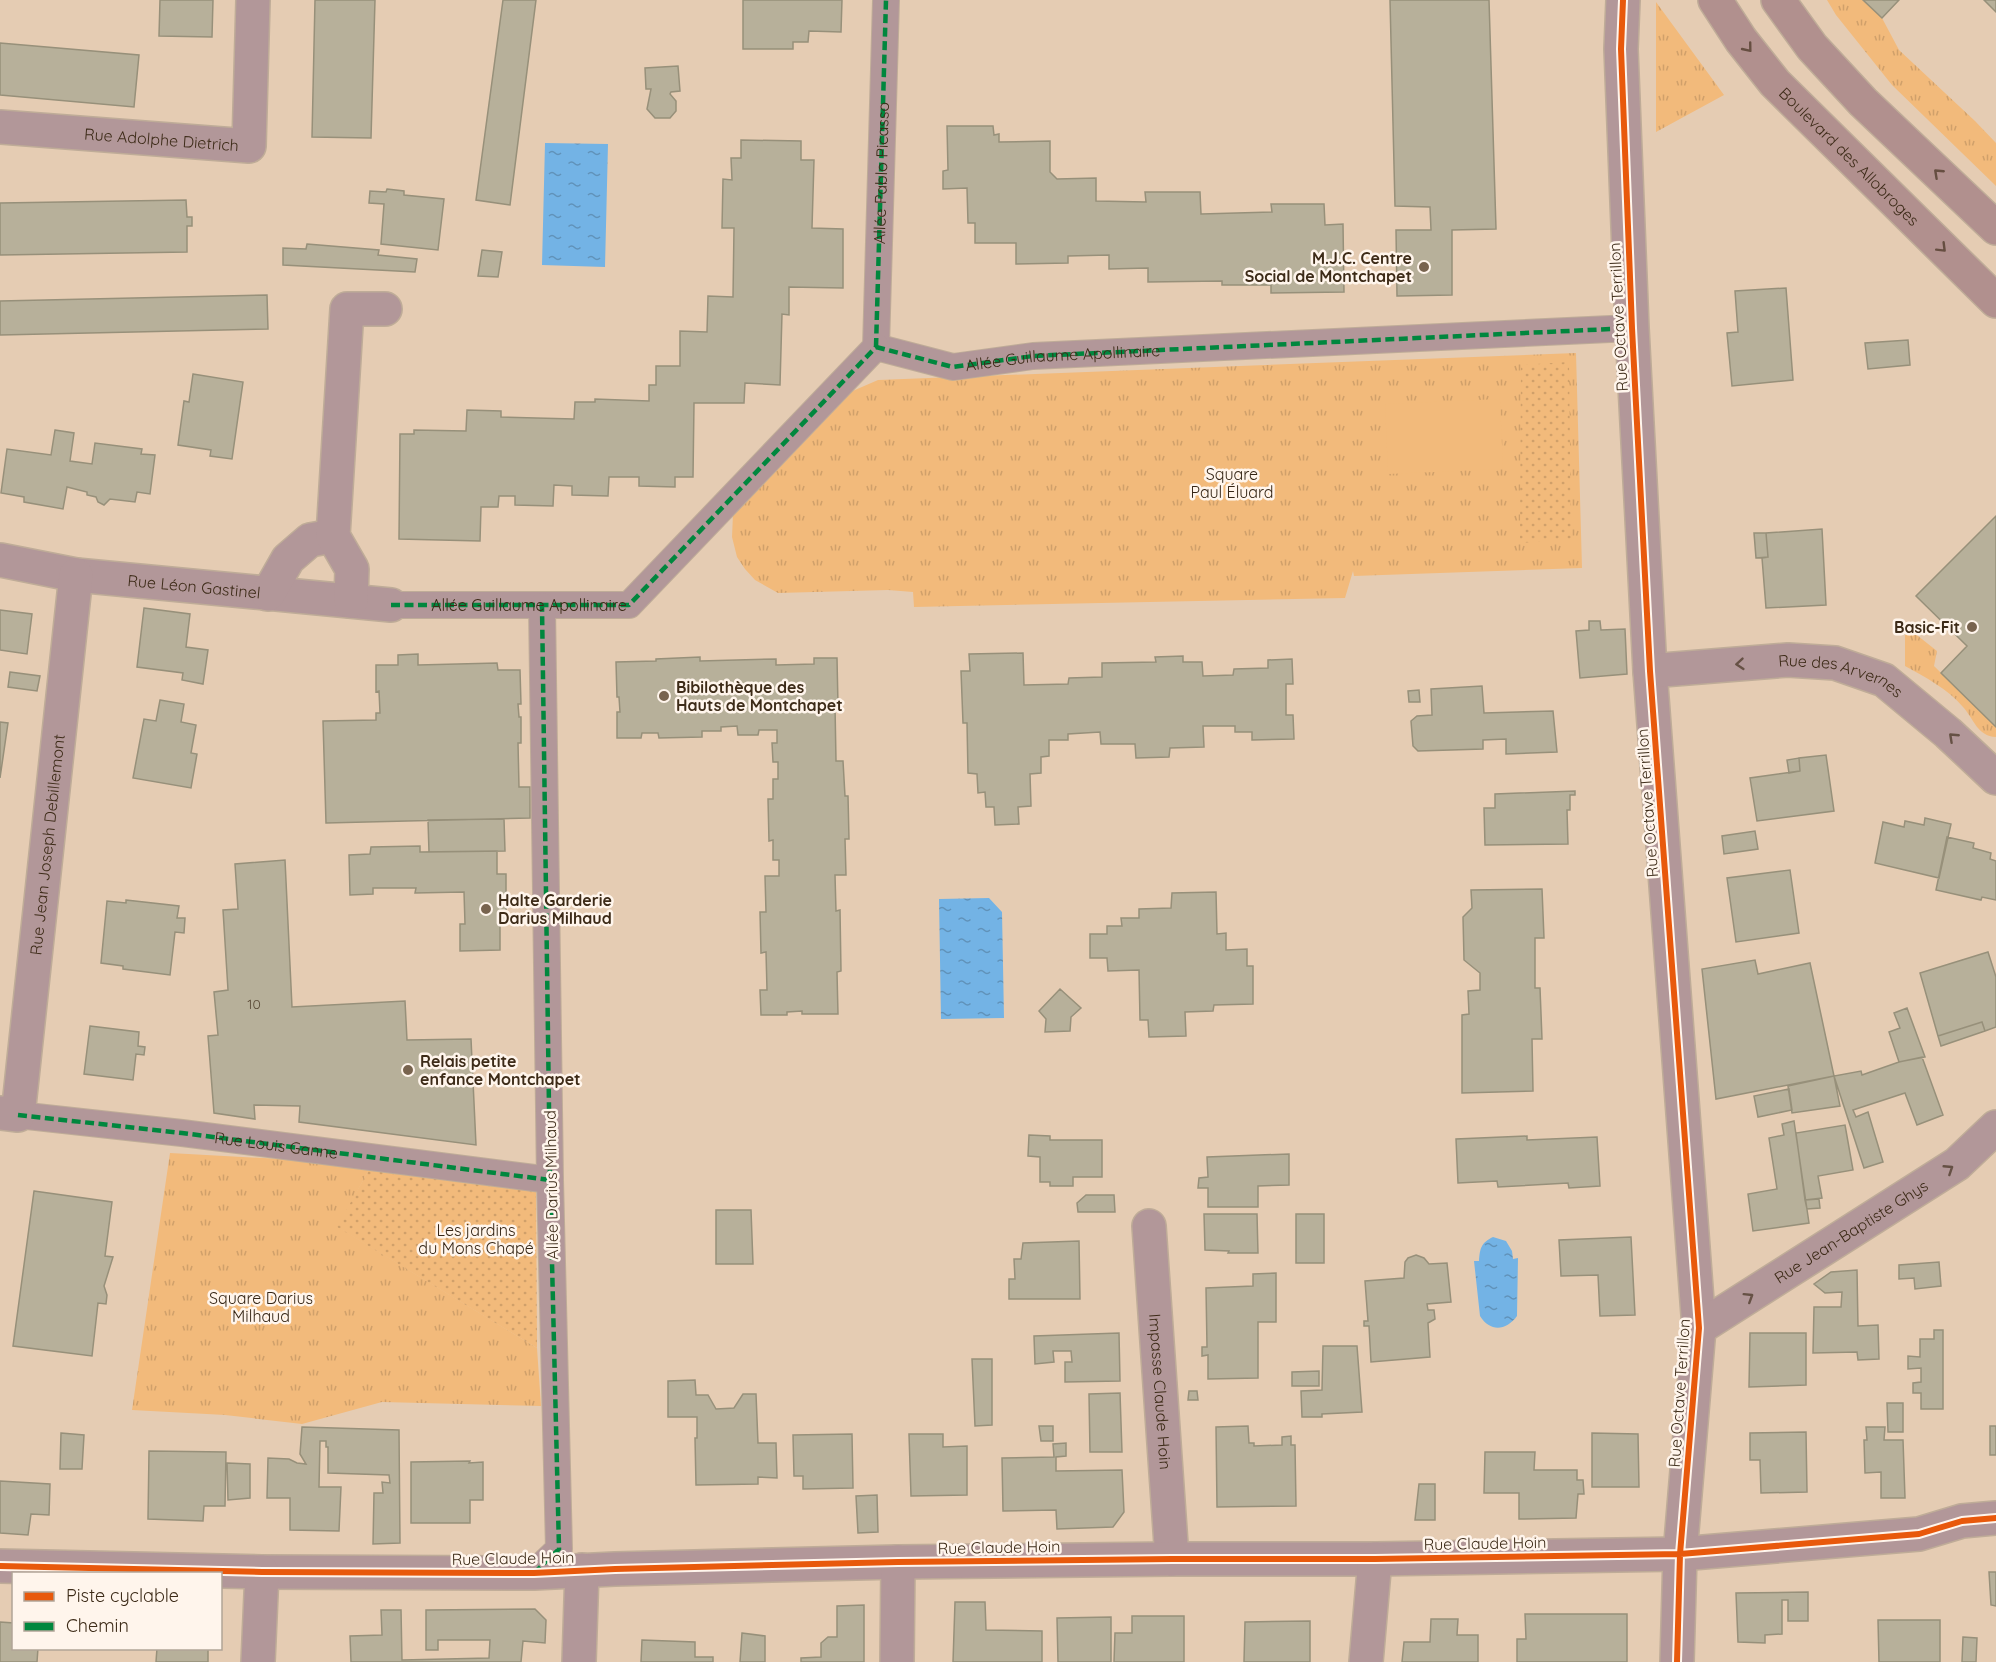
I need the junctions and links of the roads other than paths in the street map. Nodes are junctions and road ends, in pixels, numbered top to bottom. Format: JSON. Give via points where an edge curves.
{"nodes":[{"id":1,"x":253,"y":0,"type":"edge"},
{"id":2,"x":886,"y":0,"type":"edge"},
{"id":3,"x":1623,"y":0,"type":"edge"},
{"id":4,"x":1635,"y":0,"type":"edge"},
{"id":5,"x":1715,"y":0,"type":"edge"},
{"id":6,"x":1778,"y":0,"type":"edge"},
{"id":7,"x":1622,"y":49,"type":"junction"},
{"id":8,"x":0,"y":127,"type":"edge"},
{"id":9,"x":1996,"y":228,"type":"edge"},
{"id":10,"x":1996,"y":301,"type":"edge"},
{"id":11,"x":385,"y":309,"type":"dead end"},
{"id":12,"x":1632,"y":328,"type":"junction"},
{"id":13,"x":876,"y":347,"type":"junction"},
{"id":14,"x":333,"y":536,"type":"junction"},
{"id":15,"x":0,"y":560,"type":"edge"},
{"id":16,"x":76,"y":575,"type":"junction"},
{"id":17,"x":268,"y":594,"type":"junction"},
{"id":18,"x":351,"y":601,"type":"junction"},
{"id":19,"x":392,"y":605,"type":"joint"},
{"id":20,"x":542,"y":606,"type":"junction"},
{"id":21,"x":1650,"y":671,"type":"junction"},
{"id":22,"x":1996,"y":778,"type":"edge"},
{"id":23,"x":9,"y":1114,"type":"edge"},
{"id":24,"x":1996,"y":1127,"type":"edge"},
{"id":25,"x":550,"y":1180,"type":"junction"},
{"id":26,"x":1149,"y":1226,"type":"dead end"},
{"id":27,"x":1699,"y":1328,"type":"junction"},
{"id":28,"x":1996,"y":1518,"type":"edge"},
{"id":29,"x":1680,"y":1554,"type":"junction"},
{"id":30,"x":1172,"y":1559,"type":"junction"},
{"id":31,"x":1375,"y":1559,"type":"junction"},
{"id":32,"x":898,"y":1562,"type":"junction"},
{"id":33,"x":0,"y":1566,"type":"edge"},
{"id":34,"x":582,"y":1570,"type":"junction"},
{"id":35,"x":262,"y":1572,"type":"junction"},
{"id":36,"x":534,"y":1573,"type":"junction"},
{"id":37,"x":258,"y":1662,"type":"edge"},
{"id":38,"x":579,"y":1662,"type":"edge"},
{"id":39,"x":897,"y":1662,"type":"edge"},
{"id":40,"x":1366,"y":1662,"type":"edge"},
{"id":41,"x":1677,"y":1662,"type":"edge"}],
"edges":[{"from":1,"to":8,"type":"street","name":"Rue Adolphe Dietrich","via":[[249,146]]},
{"from":2,"to":13,"type":"street","name":"Allée Pablo Picasso"},
{"from":3,"to":7,"type":"street","name":"Rue Octave Terrillon"},
{"from":4,"to":7,"type":"street","name":"Rue Octave Terrillon"},
{"from":5,"to":10,"type":"main road","name":"Boulevard des Allobroges","one_way":true,"via":[[1775,83]]},
{"from":9,"to":6,"type":"main road","one_way":true,"via":[[1863,102],[1812,47]]},
{"from":7,"to":12,"type":"street","name":"Rue Octave Terrillon"},
{"from":11,"to":14,"type":"street","via":[[347,309]]},
{"from":12,"to":13,"type":"street","name":"Allée Guillaume Apollinaire","via":[[1033,356],[954,367]]},
{"from":12,"to":21,"type":"street","name":"Rue Octave Terrillon"},
{"from":13,"to":20,"type":"street","name":"Allée Guillaume Apollinaire","via":[[629,605]]},
{"from":14,"to":17,"type":"street","via":[[310,540],[288,559]]},
{"from":14,"to":18,"type":"street","via":[[352,569]]},
{"from":15,"to":16,"type":"street","name":"Rue Léon Gastinel"},
{"from":16,"to":17,"type":"street","name":"Rue Léon Gastinel"},
{"from":16,"to":23,"type":"street","name":"Rue Jean Joseph Debillemont"},
{"from":17,"to":18,"type":"street","name":"Rue Léon Gastinel"},
{"from":18,"to":19,"type":"street","name":"Rue Léon Gastinel"},
{"from":19,"to":20,"type":"street","name":"Allée Guillaume Apollinaire"},
{"from":20,"to":25,"type":"street","name":"Allée Darius Milhaud"},
{"from":22,"to":21,"type":"street","name":"Rue des Arvernes","one_way":true,"via":[[1884,680],[1835,663],[1788,660]]},
{"from":21,"to":27,"type":"street","name":"Rue Octave Terrillon"},
{"from":23,"to":25,"type":"street","name":"Rue Louis Ganne"},
{"from":27,"to":24,"type":"street","name":"Rue Jean-Baptiste Ghys","one_way":true,"via":[[1957,1164]]},
{"from":25,"to":36,"type":"street","name":"Allée Darius Milhaud","via":[[559,1549]]},
{"from":26,"to":30,"type":"street","name":"Impasse Claude Hoin"},
{"from":27,"to":29,"type":"street","name":"Rue Octave Terrillon"},
{"from":28,"to":29,"type":"street","name":"Rue Claude Hoin","via":[[1962,1521],[1919,1534]]},
{"from":29,"to":31,"type":"street","name":"Rue Claude Hoin"},
{"from":29,"to":41,"type":"street","name":"Rue Octave Terrillon"},
{"from":30,"to":31,"type":"street","name":"Rue Claude Hoin"},
{"from":30,"to":32,"type":"street","name":"Rue Claude Hoin"},
{"from":31,"to":40,"type":"street"},
{"from":32,"to":34,"type":"street","name":"Rue Claude Hoin"},
{"from":32,"to":39,"type":"street"},
{"from":33,"to":35,"type":"street","name":"Rue Claude Hoin"},
{"from":34,"to":36,"type":"street","name":"Rue Claude Hoin"},
{"from":34,"to":38,"type":"street"},
{"from":35,"to":36,"type":"street","name":"Rue Claude Hoin"},
{"from":35,"to":37,"type":"street"}]}
